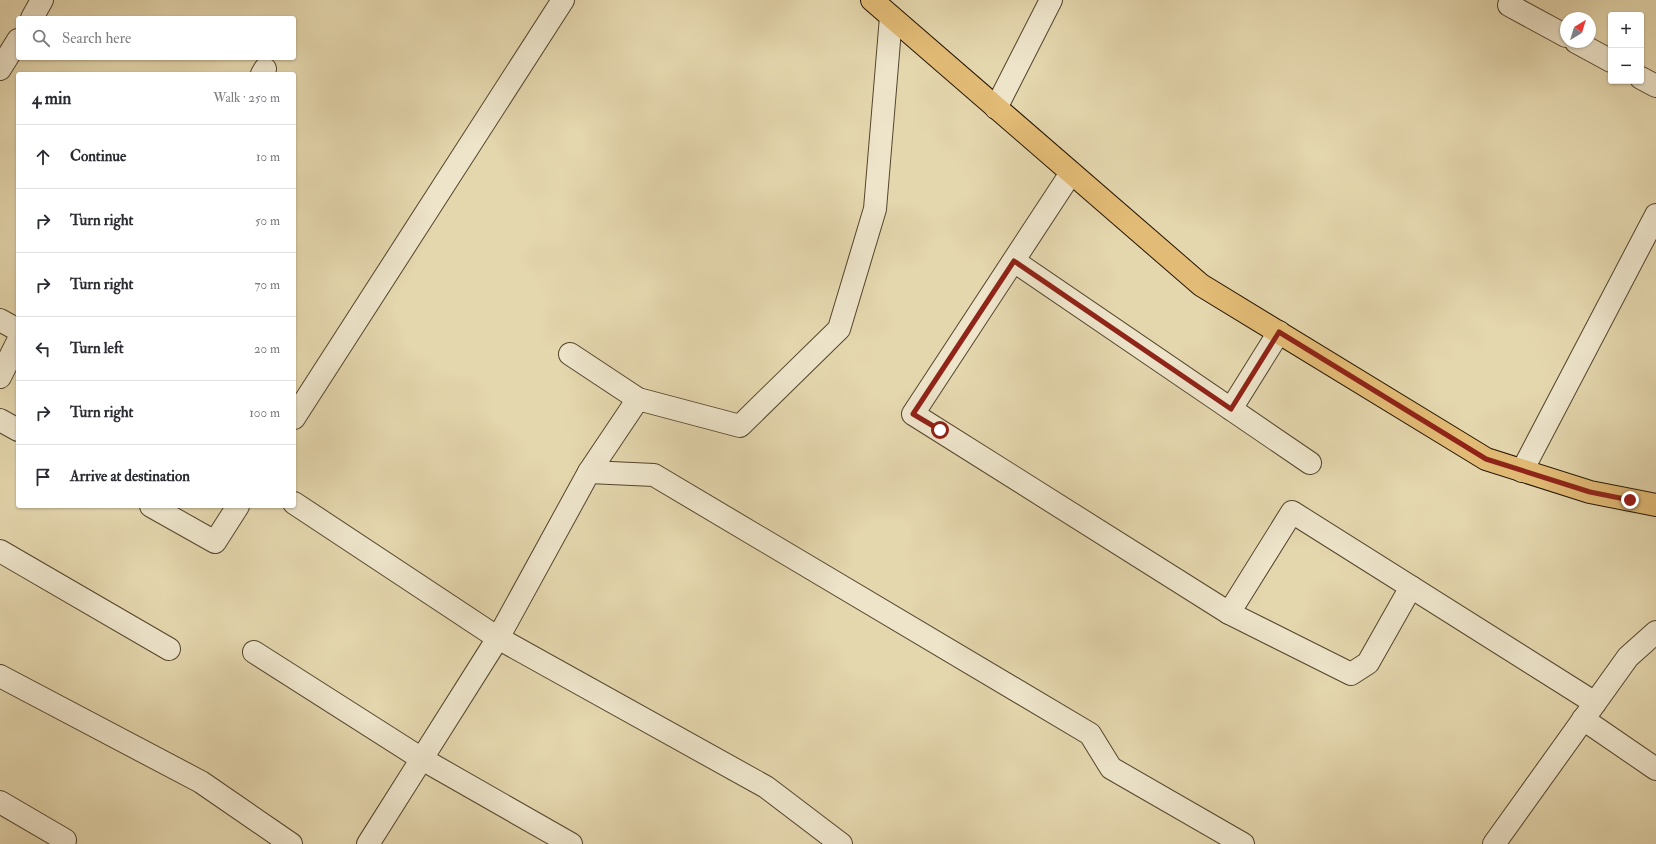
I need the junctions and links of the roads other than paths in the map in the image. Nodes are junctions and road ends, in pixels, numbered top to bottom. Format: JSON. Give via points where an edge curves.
{"nodes":[{"id":1,"x":42,"y":0,"type":"edge"},
{"id":2,"x":563,"y":0,"type":"edge"},
{"id":3,"x":872,"y":0,"type":"edge"},
{"id":4,"x":1051,"y":0,"type":"edge"},
{"id":5,"x":1509,"y":5,"type":"dead end"},
{"id":6,"x":33,"y":16,"type":"edge"},
{"id":7,"x":891,"y":16,"type":"junction"},
{"id":8,"x":1560,"y":33,"type":"edge"},
{"id":9,"x":16,"y":43,"type":"edge"},
{"id":10,"x":1587,"y":48,"type":"edge"},
{"id":11,"x":1608,"y":59,"type":"edge"},
{"id":12,"x":0,"y":69,"type":"edge"},
{"id":13,"x":996,"y":108,"type":"junction"},
{"id":14,"x":1071,"y":173,"type":"junction"},
{"id":15,"x":1656,"y":215,"type":"edge"},
{"id":16,"x":1014,"y":261,"type":"junction"},
{"id":17,"x":0,"y":320,"type":"edge"},
{"id":18,"x":16,"y":329,"type":"edge"},
{"id":19,"x":1279,"y":332,"type":"junction"},
{"id":20,"x":16,"y":345,"type":"edge"},
{"id":21,"x":570,"y":354,"type":"dead end"},
{"id":22,"x":0,"y":378,"type":"edge"},
{"id":23,"x":638,"y":399,"type":"junction"},
{"id":24,"x":1231,"y":409,"type":"junction"},
{"id":25,"x":296,"y":415,"type":"edge"},
{"id":26,"x":0,"y":420,"type":"edge"},
{"id":27,"x":16,"y":429,"type":"edge"},
{"id":28,"x":1310,"y":463,"type":"dead end"},
{"id":29,"x":1522,"y":471,"type":"junction"},
{"id":30,"x":589,"y":472,"type":"junction"},
{"id":31,"x":296,"y":504,"type":"edge"},
{"id":32,"x":1656,"y":505,"type":"edge"},
{"id":33,"x":155,"y":508,"type":"edge"},
{"id":34,"x":237,"y":508,"type":"edge"},
{"id":35,"x":0,"y":551,"type":"edge"},
{"id":36,"x":1411,"y":587,"type":"junction"},
{"id":37,"x":1229,"y":613,"type":"junction"},
{"id":38,"x":1656,"y":632,"type":"edge"},
{"id":39,"x":498,"y":638,"type":"junction"},
{"id":40,"x":169,"y":649,"type":"dead end"},
{"id":41,"x":254,"y":652,"type":"dead end"},
{"id":42,"x":0,"y":676,"type":"edge"},
{"id":43,"x":1589,"y":711,"type":"junction"},
{"id":44,"x":422,"y":759,"type":"junction"},
{"id":45,"x":1656,"y":769,"type":"edge"},
{"id":46,"x":0,"y":802,"type":"edge"},
{"id":47,"x":65,"y":840,"type":"dead end"},
{"id":48,"x":291,"y":844,"type":"edge"},
{"id":49,"x":368,"y":844,"type":"edge"},
{"id":50,"x":572,"y":844,"type":"edge"},
{"id":51,"x":841,"y":844,"type":"edge"},
{"id":52,"x":1243,"y":844,"type":"edge"},
{"id":53,"x":1494,"y":844,"type":"edge"}],
"edges":[{"from":1,"to":6,"type":"street"},
{"from":2,"to":25,"type":"street"},
{"from":3,"to":7,"type":"main road"},
{"from":4,"to":13,"type":"street"},
{"from":5,"to":8,"type":"street"},
{"from":7,"to":13,"type":"main road"},
{"from":7,"to":23,"type":"street","via":[[875,209],[840,329],[740,426]]},
{"from":9,"to":12,"type":"street"},
{"from":10,"to":11,"type":"street"},
{"from":13,"to":14,"type":"main road"},
{"from":14,"to":16,"type":"street"},
{"from":14,"to":19,"type":"main road","via":[[1201,285]]},
{"from":15,"to":29,"type":"street"},
{"from":16,"to":24,"type":"street"},
{"from":16,"to":37,"type":"street","via":[[913,414]]},
{"from":17,"to":18,"type":"street"},
{"from":19,"to":24,"type":"street"},
{"from":19,"to":29,"type":"main road","via":[[1486,459]]},
{"from":20,"to":22,"type":"street"},
{"from":21,"to":23,"type":"street"},
{"from":23,"to":30,"type":"street"},
{"from":24,"to":28,"type":"street"},
{"from":26,"to":27,"type":"street"},
{"from":29,"to":32,"type":"main road","via":[[1590,492]]},
{"from":30,"to":39,"type":"street"},
{"from":30,"to":52,"type":"street","via":[[654,475],[1090,734],[1111,768]]},
{"from":31,"to":39,"type":"street"},
{"from":33,"to":34,"type":"street","via":[[215,542]]},
{"from":35,"to":40,"type":"street"},
{"from":36,"to":37,"type":"street","via":[[1368,663],[1351,674]]},
{"from":36,"to":37,"type":"street","via":[[1292,512]]},
{"from":36,"to":43,"type":"street"},
{"from":38,"to":43,"type":"street","via":[[1628,657]]},
{"from":39,"to":44,"type":"street"},
{"from":39,"to":51,"type":"street","via":[[766,787]]},
{"from":41,"to":44,"type":"street"},
{"from":42,"to":48,"type":"street","via":[[200,782]]},
{"from":43,"to":45,"type":"street"},
{"from":43,"to":53,"type":"street"},
{"from":44,"to":49,"type":"street"},
{"from":44,"to":50,"type":"street"},
{"from":46,"to":47,"type":"street"}]}
